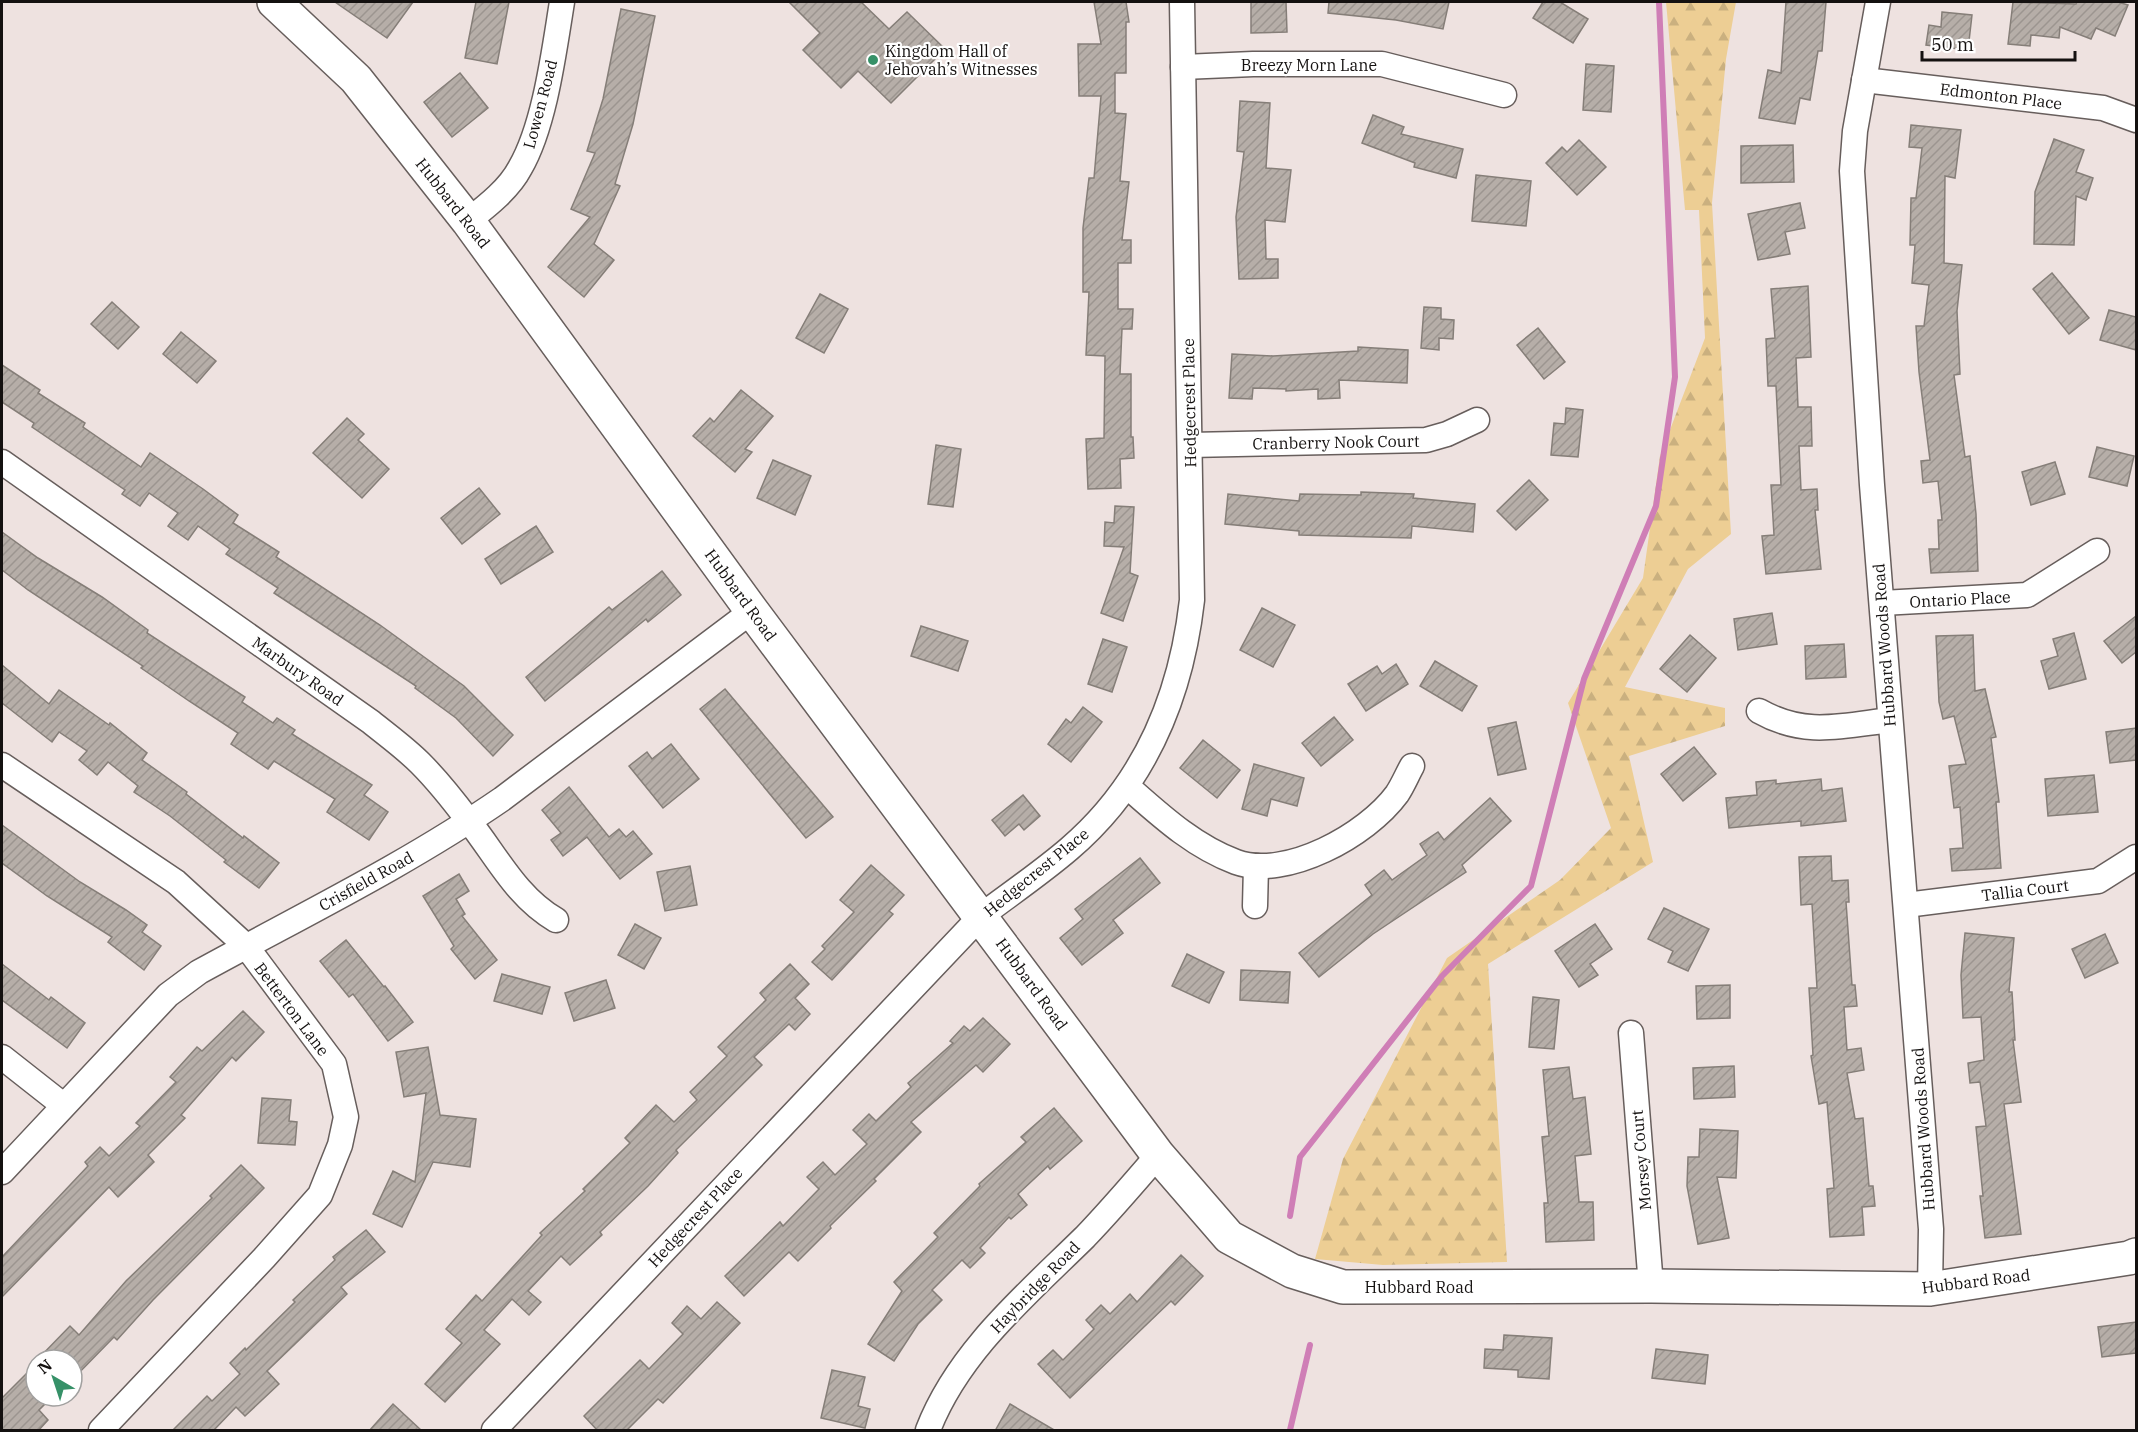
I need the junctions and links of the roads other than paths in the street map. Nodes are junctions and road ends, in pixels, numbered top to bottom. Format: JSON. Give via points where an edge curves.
{"nodes":[{"id":1,"x":274,"y":2,"type":"edge"},
{"id":2,"x":562,"y":2,"type":"edge"},
{"id":3,"x":1182,"y":2,"type":"edge"},
{"id":4,"x":1878,"y":2,"type":"edge"},
{"id":5,"x":1183,"y":67,"type":"junction"},
{"id":6,"x":1864,"y":80,"type":"junction"},
{"id":7,"x":1504,"y":94,"type":"dead end"},
{"id":8,"x":2136,"y":120,"type":"edge"},
{"id":9,"x":468,"y":221,"type":"junction"},
{"id":10,"x":1477,"y":420,"type":"dead end"},
{"id":11,"x":1190,"y":445,"type":"junction"},
{"id":12,"x":2,"y":462,"type":"edge"},
{"id":13,"x":2097,"y":551,"type":"dead end"},
{"id":14,"x":1882,"y":603,"type":"junction"},
{"id":15,"x":752,"y":611,"type":"junction"},
{"id":16,"x":1759,"y":711,"type":"dead end"},
{"id":17,"x":1890,"y":720,"type":"junction"},
{"id":18,"x":2,"y":765,"type":"edge"},
{"id":19,"x":1412,"y":766,"type":"dead end"},
{"id":20,"x":1127,"y":786,"type":"junction"},
{"id":21,"x":470,"y":822,"type":"junction"},
{"id":22,"x":2136,"y":857,"type":"edge"},
{"id":23,"x":1256,"y":866,"type":"junction"},
{"id":24,"x":1906,"y":905,"type":"junction"},
{"id":25,"x":1255,"y":906,"type":"dead end"},
{"id":26,"x":981,"y":916,"type":"junction"},
{"id":27,"x":556,"y":920,"type":"dead end"},
{"id":28,"x":246,"y":946,"type":"junction"},
{"id":29,"x":1631,"y":1033,"type":"dead end"},
{"id":30,"x":2,"y":1057,"type":"edge"},
{"id":31,"x":63,"y":1105,"type":"junction"},
{"id":32,"x":1158,"y":1155,"type":"junction"},
{"id":33,"x":2,"y":1172,"type":"edge"},
{"id":34,"x":2136,"y":1255,"type":"edge"},
{"id":35,"x":1651,"y":1286,"type":"junction"},
{"id":36,"x":1930,"y":1289,"type":"junction"},
{"id":37,"x":101,"y":1431,"type":"edge"},
{"id":38,"x":494,"y":1431,"type":"edge"},
{"id":39,"x":928,"y":1431,"type":"edge"}],
"edges":[{"from":1,"to":9,"type":"main road","name":"Hubbard Road","via":[[356,79]]},
{"from":2,"to":9,"type":"street","name":"Lowen Road","via":[[532,142],[521,168]]},
{"from":3,"to":5,"type":"street","name":"Hedgecrest Place"},
{"from":4,"to":6,"type":"street","name":"Hubbard Woods Road"},
{"from":5,"to":7,"type":"street","name":"Breezy Morn Lane","via":[[1382,64]]},
{"from":5,"to":11,"type":"street","name":"Hedgecrest Place"},
{"from":6,"to":8,"type":"street","name":"Edmonton Place","via":[[2103,108]]},
{"from":6,"to":14,"type":"street","name":"Hubbard Woods Road","via":[[1852,171]]},
{"from":9,"to":15,"type":"main road","name":"Hubbard Road"},
{"from":10,"to":11,"type":"street","name":"Cranberry Nook Court","via":[[1426,440]]},
{"from":11,"to":20,"type":"street","name":"Hedgecrest Place","via":[[1192,600],[1188,632],[1170,701]]},
{"from":12,"to":21,"type":"street","name":"Marbury Road","via":[[370,722],[420,763]]},
{"from":13,"to":14,"type":"street","name":"Ontario Place","via":[[2027,595]]},
{"from":14,"to":17,"type":"street","name":"Hubbard Woods Road"},
{"from":15,"to":21,"type":"street","name":"Crisfield Road"},
{"from":15,"to":26,"type":"main road","name":"Hubbard Road"},
{"from":16,"to":17,"type":"street","via":[[1797,727]]},
{"from":17,"to":24,"type":"street","name":"Hubbard Woods Road"},
{"from":18,"to":28,"type":"street","name":"Betterton Lane","via":[[176,882]]},
{"from":19,"to":23,"type":"street","via":[[1384,808],[1342,840],[1320,852],[1280,864]]},
{"from":20,"to":23,"type":"street","via":[[1198,843],[1235,861]]},
{"from":20,"to":26,"type":"street","name":"Hedgecrest Place","via":[[1069,849]]},
{"from":21,"to":27,"type":"street","name":"Marbury Road","via":[[505,873],[535,906]]},
{"from":21,"to":28,"type":"street","name":"Crisfield Road"},
{"from":22,"to":24,"type":"street","name":"Tallia Court","via":[[2098,881]]},
{"from":23,"to":25,"type":"street"},
{"from":24,"to":36,"type":"street","name":"Hubbard Woods Road","via":[[1930,1229]]},
{"from":26,"to":32,"type":"main road","name":"Hubbard Road"},
{"from":26,"to":38,"type":"street","name":"Hedgecrest Place"},
{"from":28,"to":31,"type":"street","name":"Crisfield Road","via":[[168,994]]},
{"from":28,"to":37,"type":"street","name":"Betterton Lane","via":[[334,1064],[345,1117],[340,1145],[320,1195]]},
{"from":29,"to":35,"type":"street","name":"Morsey Court"},
{"from":30,"to":31,"type":"street"},
{"from":31,"to":33,"type":"street","name":"Crisfield Road"},
{"from":32,"to":35,"type":"main road","name":"Hubbard Road","via":[[1229,1237],[1292,1271],[1343,1287]]},
{"from":32,"to":39,"type":"street","name":"Haybridge Road","via":[[958,1371]]},
{"from":34,"to":36,"type":"main road","name":"Hubbard Road"},
{"from":35,"to":36,"type":"main road","name":"Hubbard Road"}]}
